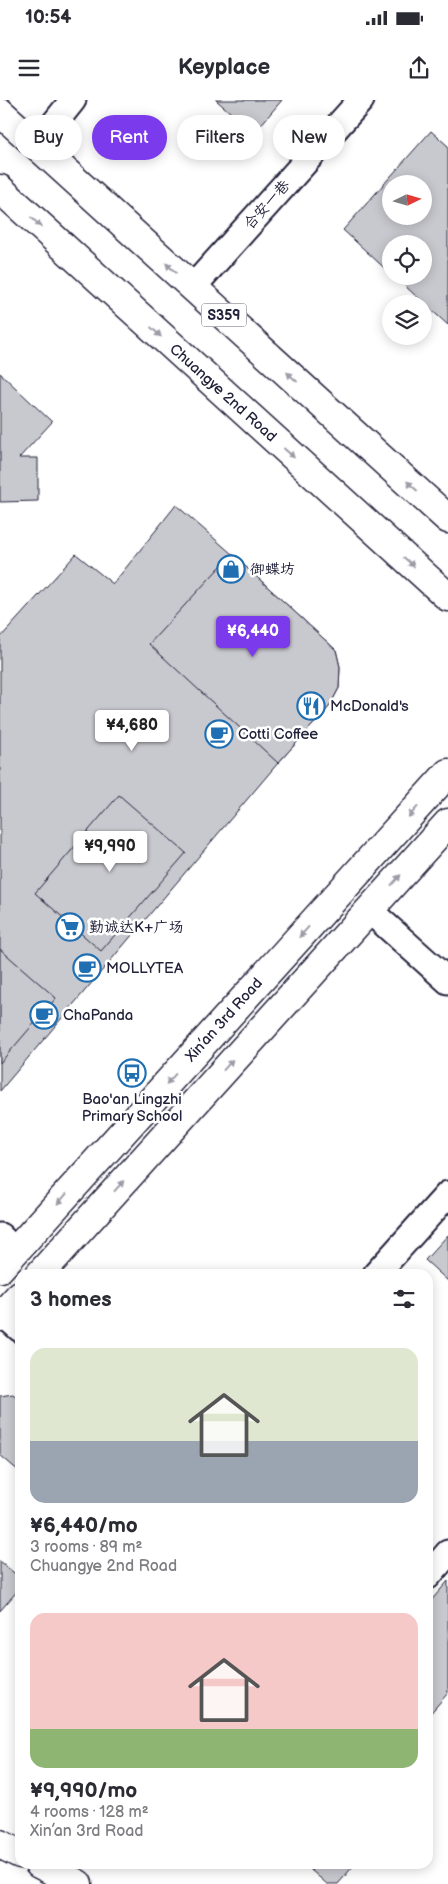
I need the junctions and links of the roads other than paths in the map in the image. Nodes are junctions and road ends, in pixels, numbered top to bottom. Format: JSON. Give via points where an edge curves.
{"nodes":[{"id":1,"x":73,"y":100,"type":"edge"},
{"id":2,"x":361,"y":100,"type":"edge"},
{"id":3,"x":0,"y":112,"type":"edge"},
{"id":4,"x":61,"y":115,"type":"edge"},
{"id":5,"x":15,"y":125,"type":"edge"},
{"id":6,"x":53,"y":160,"type":"edge"},
{"id":7,"x":0,"y":189,"type":"edge"},
{"id":8,"x":193,"y":287,"type":"junction"},
{"id":9,"x":448,"y":519,"type":"edge"},
{"id":10,"x":445,"y":600,"type":"edge"},
{"id":11,"x":447,"y":772,"type":"edge"},
{"id":12,"x":448,"y":823,"type":"edge"},
{"id":13,"x":370,"y":910,"type":"junction"},
{"id":14,"x":448,"y":981,"type":"edge"},
{"id":15,"x":448,"y":1194,"type":"edge"},
{"id":16,"x":5,"y":1252,"type":"edge"},
{"id":17,"x":45,"y":1269,"type":"edge"},
{"id":18,"x":380,"y":1269,"type":"edge"},
{"id":19,"x":448,"y":1553,"type":"edge"},
{"id":20,"x":433,"y":1570,"type":"edge"},
{"id":21,"x":0,"y":1844,"type":"edge"},
{"id":22,"x":15,"y":1852,"type":"edge"},
{"id":23,"x":49,"y":1869,"type":"edge"},
{"id":24,"x":78,"y":1884,"type":"edge"}],
"edges":[{"from":1,"to":4,"type":"street"},
{"from":2,"to":8,"type":"street","name":"合安一巷"},
{"from":3,"to":5,"type":"main road","number":"S359"},
{"from":8,"to":6,"type":"main road","number":"S359","one_way":true},
{"from":7,"to":10,"type":"main road","name":"Chuangye 2nd Road","one_way":true},
{"from":9,"to":8,"type":"main road","number":"S359","one_way":true},
{"from":11,"to":16,"type":"main road","name":"Xin’an 3rd Road","one_way":true},
{"from":13,"to":12,"type":"main road","one_way":true},
{"from":13,"to":14,"type":"street"},
{"from":17,"to":13,"type":"main road","one_way":true},
{"from":15,"to":18,"type":"street"},
{"from":19,"to":20,"type":"street"},
{"from":21,"to":22,"type":"main road"},
{"from":23,"to":24,"type":"main road"}]}
